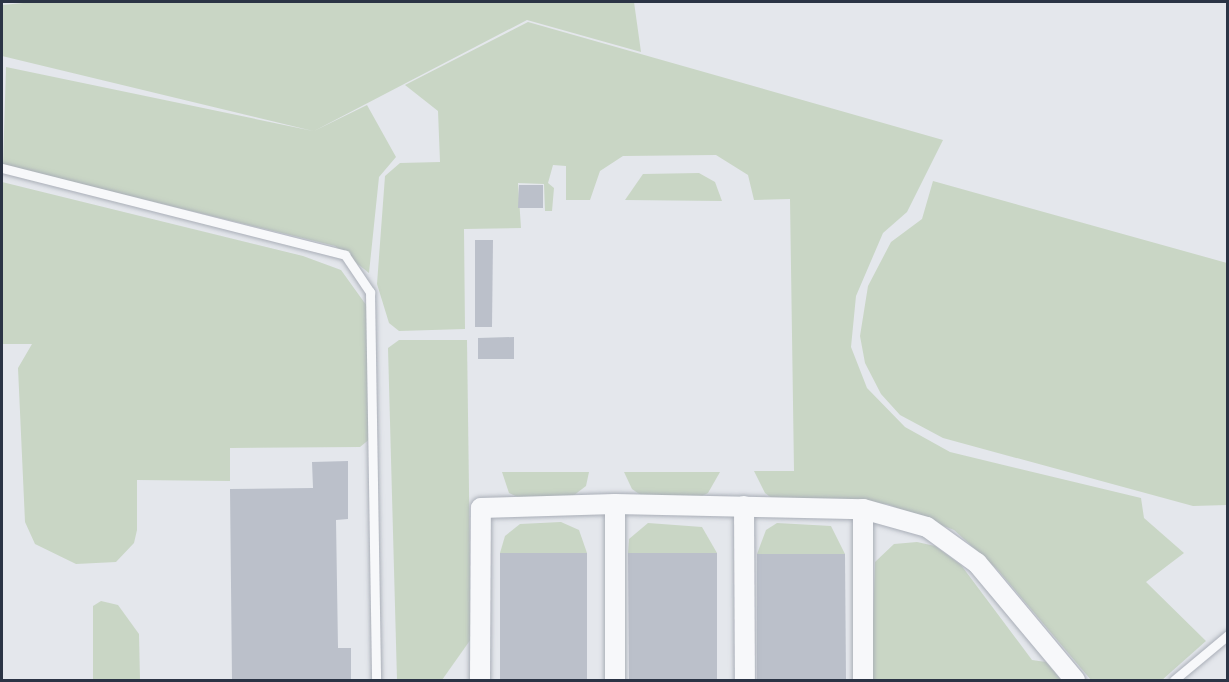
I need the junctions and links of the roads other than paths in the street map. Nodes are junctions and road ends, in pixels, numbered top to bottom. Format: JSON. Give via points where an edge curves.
{"nodes":[{"id":1,"x":2,"y":168,"type":"edge"},
{"id":2,"x":615,"y":504,"type":"junction"},
{"id":3,"x":744,"y":506,"type":"junction"},
{"id":4,"x":863,"y":509,"type":"junction"},
{"id":5,"x":1227,"y":635,"type":"edge"},
{"id":6,"x":376,"y":681,"type":"edge"},
{"id":7,"x":480,"y":681,"type":"edge"},
{"id":8,"x":615,"y":681,"type":"edge"},
{"id":9,"x":745,"y":681,"type":"edge"},
{"id":10,"x":863,"y":681,"type":"edge"},
{"id":11,"x":1075,"y":681,"type":"edge"},
{"id":12,"x":1174,"y":681,"type":"edge"}],
"edges":[{"from":1,"to":6,"type":"lane","via":[[345,255],[370,292]]},
{"from":2,"to":3,"type":"street"},
{"from":2,"to":7,"type":"street","via":[[481,508]]},
{"from":2,"to":8,"type":"street"},
{"from":3,"to":4,"type":"street"},
{"from":3,"to":9,"type":"street"},
{"from":4,"to":10,"type":"street"},
{"from":4,"to":11,"type":"street","via":[[927,527],[977,563]]},
{"from":5,"to":12,"type":"lane"}]}
